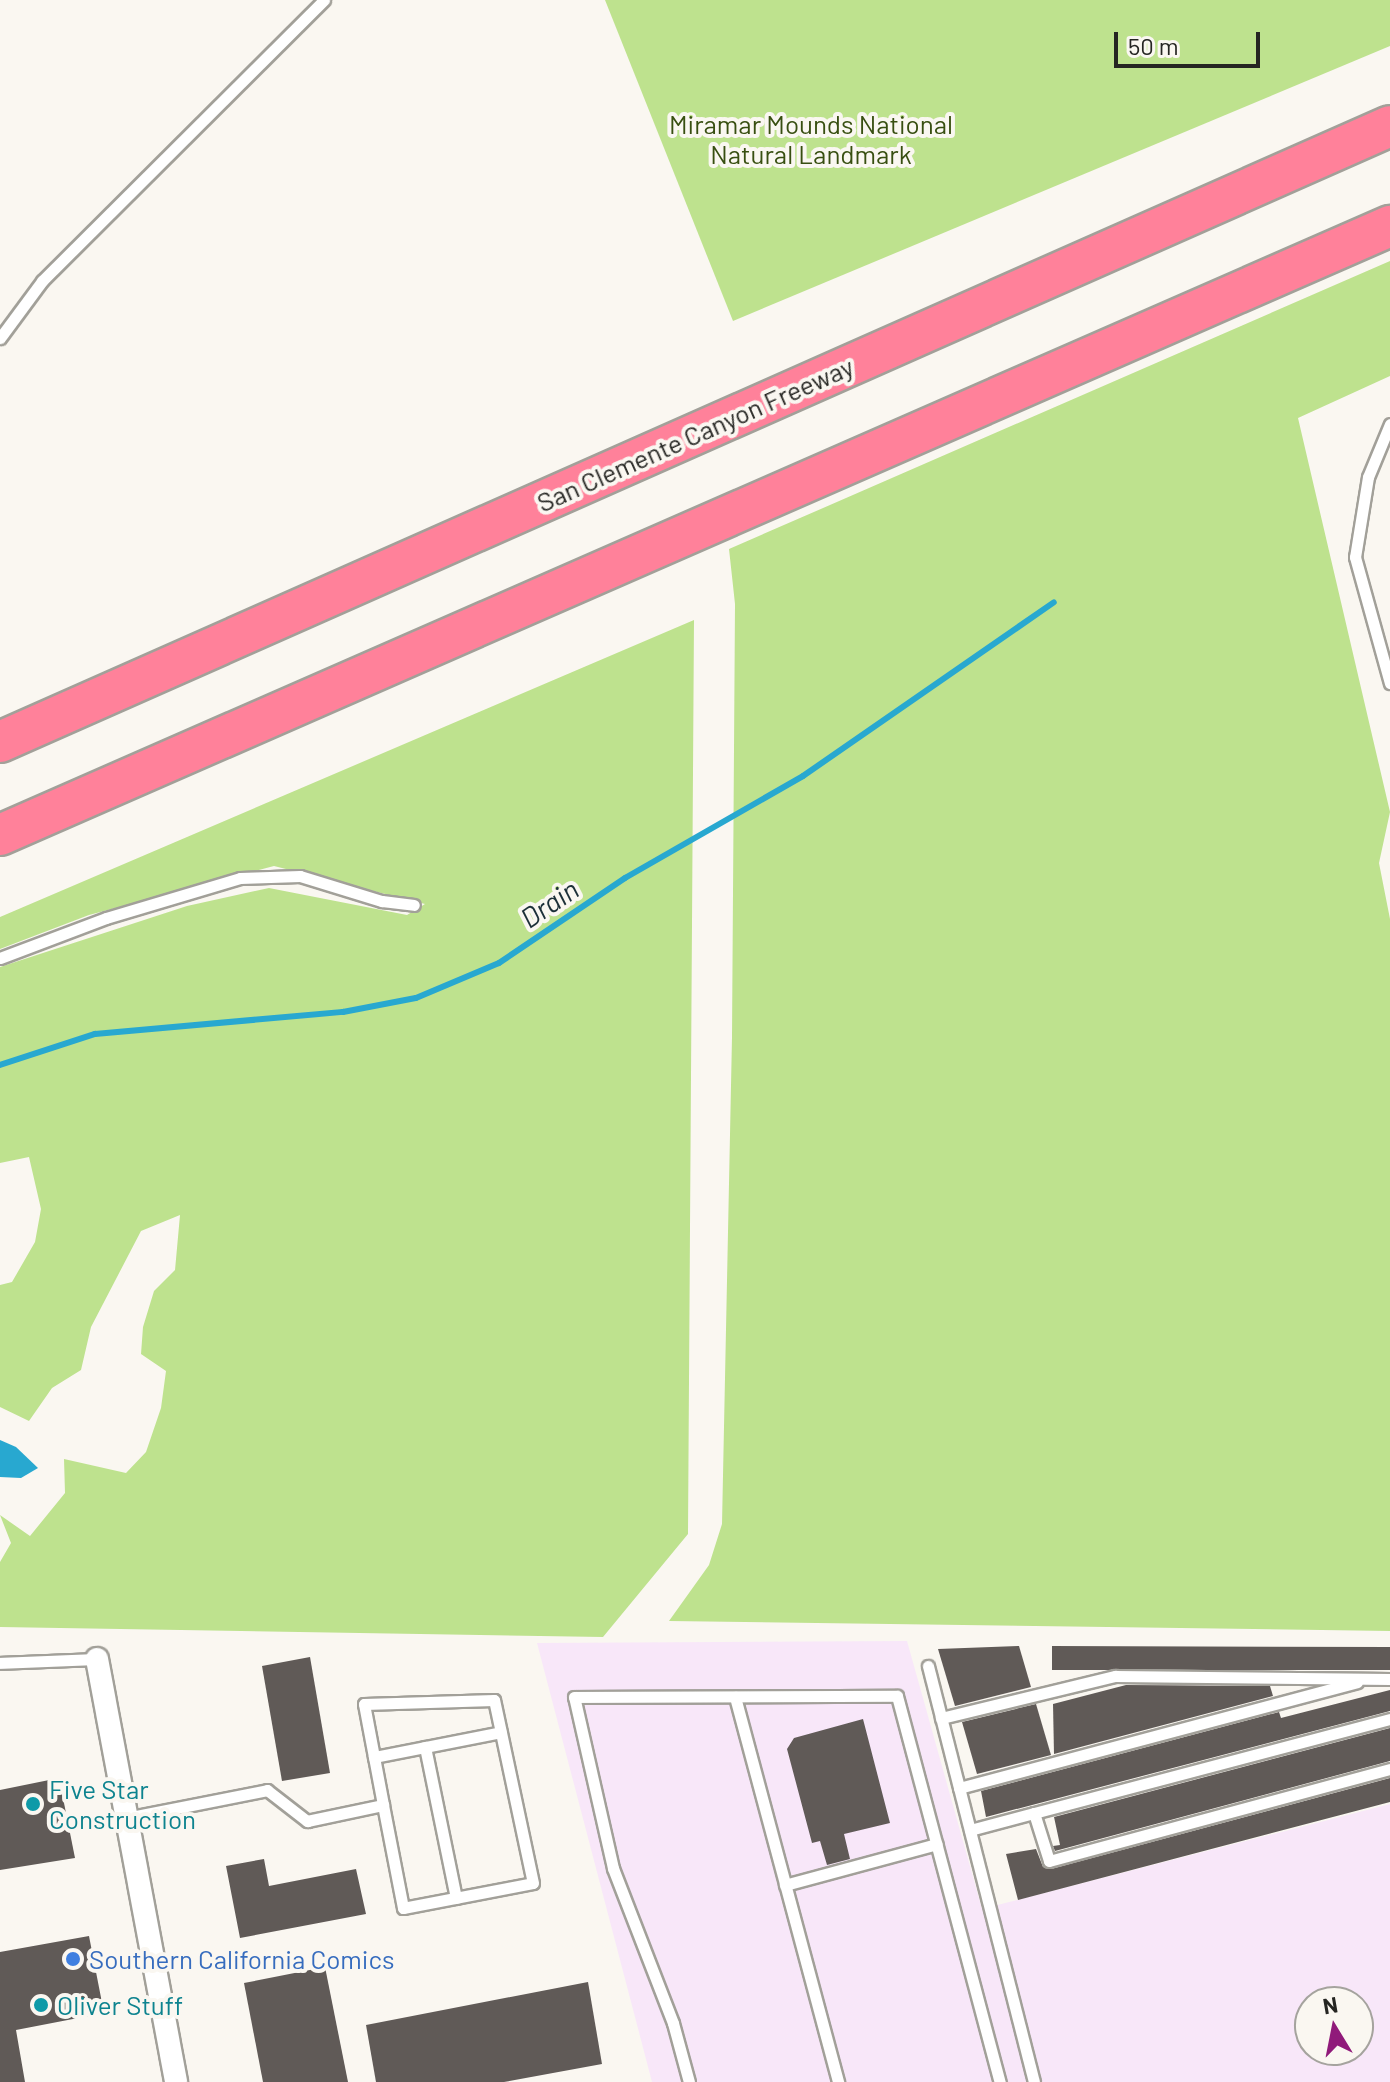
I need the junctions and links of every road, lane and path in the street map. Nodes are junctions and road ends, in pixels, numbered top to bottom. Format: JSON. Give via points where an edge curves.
{"nodes":[{"id":1,"x":324,"y":0,"type":"edge"},
{"id":2,"x":1390,"y":126,"type":"edge"},
{"id":3,"x":1390,"y":226,"type":"edge"},
{"id":4,"x":0,"y":338,"type":"edge"},
{"id":5,"x":1390,"y":424,"type":"edge"},
{"id":6,"x":1390,"y":683,"type":"edge"},
{"id":7,"x":0,"y":742,"type":"edge"},
{"id":8,"x":0,"y":835,"type":"edge"},
{"id":9,"x":414,"y":905,"type":"dead end"},
{"id":10,"x":0,"y":958,"type":"edge"},
{"id":11,"x":97,"y":1659,"type":"joint"},
{"id":12,"x":0,"y":1663,"type":"edge"},
{"id":13,"x":928,"y":1666,"type":"dead end"},
{"id":14,"x":1370,"y":1679,"type":"junction"},
{"id":15,"x":1390,"y":1679,"type":"edge"},
{"id":16,"x":735,"y":1697,"type":"junction"},
{"id":17,"x":941,"y":1718,"type":"junction"},
{"id":18,"x":1390,"y":1719,"type":"edge"},
{"id":19,"x":501,"y":1732,"type":"junction"},
{"id":20,"x":425,"y":1747,"type":"junction"},
{"id":21,"x":374,"y":1757,"type":"junction"},
{"id":22,"x":1390,"y":1769,"type":"edge"},
{"id":23,"x":959,"y":1788,"type":"junction"},
{"id":24,"x":383,"y":1805,"type":"junction"},
{"id":25,"x":1034,"y":1813,"type":"junction"},
{"id":26,"x":126,"y":1818,"type":"junction"},
{"id":27,"x":970,"y":1830,"type":"junction"},
{"id":28,"x":937,"y":1844,"type":"junction"},
{"id":29,"x":785,"y":1885,"type":"junction"},
{"id":30,"x":456,"y":1898,"type":"junction"},
{"id":31,"x":176,"y":2082,"type":"edge"},
{"id":32,"x":689,"y":2082,"type":"edge"},
{"id":33,"x":838,"y":2082,"type":"edge"},
{"id":34,"x":1000,"y":2082,"type":"edge"},
{"id":35,"x":1034,"y":2082,"type":"edge"}],
"edges":[{"from":1,"to":4,"type":"lane","via":[[42,281]]},
{"from":2,"to":7,"type":"highway","name":"San Clemente Canyon Freeway"},
{"from":3,"to":8,"type":"highway"},
{"from":5,"to":6,"type":"lane","via":[[1368,477],[1355,557]]},
{"from":9,"to":10,"type":"lane","via":[[382,901],[300,876],[240,878],[106,918]]},
{"from":11,"to":12,"type":"lane"},
{"from":11,"to":26,"type":"street"},
{"from":13,"to":17,"type":"lane"},
{"from":14,"to":15,"type":"lane"},
{"from":14,"to":17,"type":"lane","via":[[1115,1676]]},
{"from":14,"to":23,"type":"lane"},
{"from":16,"to":28,"type":"lane","via":[[897,1696]]},
{"from":16,"to":29,"type":"lane"},
{"from":16,"to":32,"type":"lane","via":[[574,1697],[613,1868],[673,2023]]},
{"from":17,"to":23,"type":"lane"},
{"from":18,"to":25,"type":"lane"},
{"from":19,"to":20,"type":"lane"},
{"from":19,"to":21,"type":"lane","via":[[494,1700],[364,1704]]},
{"from":19,"to":30,"type":"lane","via":[[533,1883]]},
{"from":20,"to":21,"type":"lane"},
{"from":20,"to":30,"type":"lane"},
{"from":21,"to":24,"type":"lane"},
{"from":22,"to":25,"type":"lane","via":[[1049,1861]]},
{"from":23,"to":27,"type":"lane"},
{"from":24,"to":26,"type":"lane","via":[[307,1821],[267,1790]]},
{"from":24,"to":30,"type":"lane","via":[[403,1908]]},
{"from":25,"to":27,"type":"lane"},
{"from":26,"to":31,"type":"street"},
{"from":27,"to":35,"type":"lane"},
{"from":28,"to":29,"type":"lane"},
{"from":28,"to":34,"type":"lane"},
{"from":29,"to":33,"type":"lane"}]}
